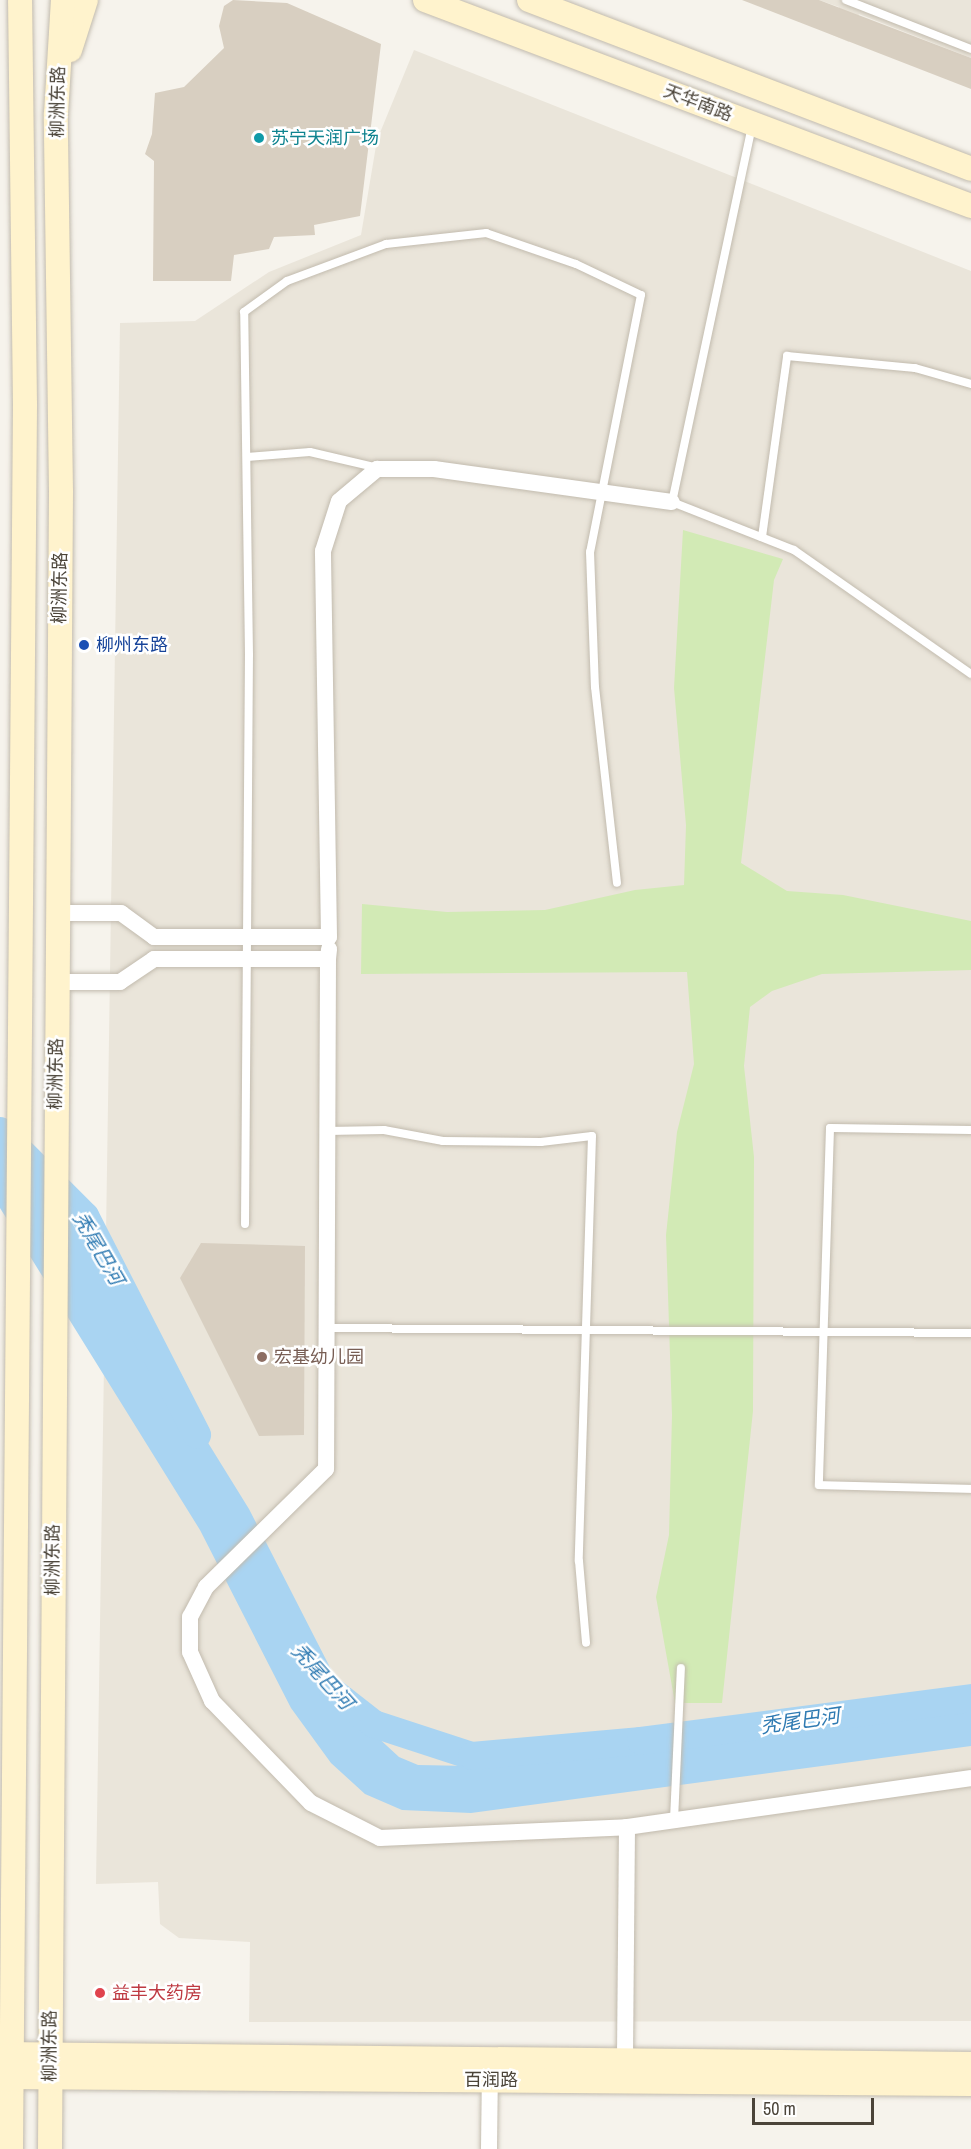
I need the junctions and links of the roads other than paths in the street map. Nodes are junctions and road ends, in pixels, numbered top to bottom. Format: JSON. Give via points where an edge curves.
{"nodes":[{"id":1,"x":21,"y":0,"type":"edge"},
{"id":2,"x":36,"y":0,"type":"edge"},
{"id":3,"x":63,"y":0,"type":"edge"},
{"id":4,"x":86,"y":0,"type":"edge"},
{"id":5,"x":425,"y":0,"type":"edge"},
{"id":6,"x":529,"y":0,"type":"edge"},
{"id":7,"x":846,"y":0,"type":"edge"},
{"id":8,"x":971,"y":49,"type":"edge"},
{"id":9,"x":56,"y":114,"type":"junction"},
{"id":10,"x":753,"y":124,"type":"junction"},
{"id":11,"x":971,"y":169,"type":"edge"},
{"id":12,"x":25,"y":198,"type":"junction"},
{"id":13,"x":971,"y":206,"type":"edge"},
{"id":14,"x":971,"y":384,"type":"edge"},
{"id":15,"x":247,"y":457,"type":"junction"},
{"id":16,"x":388,"y":469,"type":"junction"},
{"id":17,"x":603,"y":492,"type":"junction"},
{"id":18,"x":672,"y":502,"type":"junction"},
{"id":19,"x":762,"y":537,"type":"junction"},
{"id":20,"x":971,"y":674,"type":"edge"},
{"id":21,"x":617,"y":883,"type":"dead end"},
{"id":22,"x":57,"y":913,"type":"junction"},
{"id":23,"x":247,"y":937,"type":"junction"},
{"id":24,"x":329,"y":937,"type":"junction"},
{"id":25,"x":328,"y":958,"type":"junction"},
{"id":26,"x":247,"y":959,"type":"junction"},
{"id":27,"x":57,"y":982,"type":"junction"},
{"id":28,"x":971,"y":1130,"type":"edge"},
{"id":29,"x":327,"y":1131,"type":"junction"},
{"id":30,"x":245,"y":1224,"type":"dead end"},
{"id":31,"x":327,"y":1328,"type":"junction"},
{"id":32,"x":584,"y":1332,"type":"junction"},
{"id":33,"x":822,"y":1333,"type":"junction"},
{"id":34,"x":971,"y":1333,"type":"edge"},
{"id":35,"x":971,"y":1489,"type":"edge"},
{"id":36,"x":586,"y":1643,"type":"dead end"},
{"id":37,"x":681,"y":1668,"type":"dead end"},
{"id":38,"x":971,"y":1778,"type":"edge"},
{"id":39,"x":674,"y":1820,"type":"junction"},
{"id":40,"x":627,"y":1827,"type":"junction"},
{"id":41,"x":625,"y":2060,"type":"junction"},
{"id":42,"x":971,"y":2064,"type":"edge"},
{"id":43,"x":6,"y":2066,"type":"edge"},
{"id":44,"x":50,"y":2067,"type":"junction"},
{"id":45,"x":490,"y":2069,"type":"junction"},
{"id":46,"x":971,"y":2084,"type":"edge"},
{"id":47,"x":11,"y":2149,"type":"edge"},
{"id":48,"x":50,"y":2149,"type":"edge"},
{"id":49,"x":489,"y":2149,"type":"edge"}],
"edges":[{"from":1,"to":12,"type":"main road"},
{"from":2,"to":12,"type":"main road","name":"柳洲东路"},
{"from":3,"to":9,"type":"main road","name":"柳洲东路"},
{"from":4,"to":9,"type":"main road"},
{"from":5,"to":10,"type":"main road","name":"天华南路"},
{"from":6,"to":11,"type":"main road","name":"天华南路"},
{"from":7,"to":8,"type":"lane"},
{"from":9,"to":22,"type":"main road","name":"柳洲东路","via":[[61,492]]},
{"from":10,"to":13,"type":"main road","name":"天华南路"},
{"from":10,"to":18,"type":"lane"},
{"from":12,"to":43,"type":"main road","name":"柳洲东路","via":[[19,1255]]},
{"from":14,"to":19,"type":"lane","via":[[915,368],[787,356]]},
{"from":15,"to":16,"type":"lane","via":[[310,452]]},
{"from":15,"to":17,"type":"lane","via":[[244,312],[287,281],[386,244],[486,233],[576,264],[641,295]]},
{"from":15,"to":23,"type":"lane"},
{"from":16,"to":17,"type":"street","via":[[434,469]]},
{"from":16,"to":24,"type":"street","via":[[377,469],[339,501],[323,551]]},
{"from":17,"to":18,"type":"street"},
{"from":17,"to":21,"type":"lane","via":[[590,552],[595,687]]},
{"from":18,"to":19,"type":"lane"},
{"from":19,"to":20,"type":"lane","via":[[794,550]]},
{"from":22,"to":23,"type":"street","via":[[121,913],[154,937]]},
{"from":22,"to":27,"type":"main road","name":"柳洲东路"},
{"from":23,"to":24,"type":"street"},
{"from":23,"to":26,"type":"lane"},
{"from":24,"to":25,"type":"street"},
{"from":25,"to":26,"type":"street"},
{"from":25,"to":29,"type":"street"},
{"from":26,"to":27,"type":"street","via":[[154,959],[120,982]]},
{"from":26,"to":30,"type":"lane"},
{"from":27,"to":44,"type":"main road","name":"柳洲东路"},
{"from":28,"to":33,"type":"lane","via":[[830,1128]]},
{"from":29,"to":31,"type":"street"},
{"from":29,"to":32,"type":"lane","via":[[384,1131],[443,1141],[541,1142],[592,1136]]},
{"from":31,"to":32,"type":"lane"},
{"from":31,"to":40,"type":"street","via":[[326,1469],[206,1587],[190,1617],[190,1652],[212,1701],[311,1803],[380,1838]]},
{"from":32,"to":33,"type":"lane"},
{"from":32,"to":36,"type":"lane","via":[[579,1561]]},
{"from":33,"to":34,"type":"lane"},
{"from":33,"to":35,"type":"lane","via":[[819,1485]]},
{"from":37,"to":39,"type":"lane"},
{"from":38,"to":39,"type":"street"},
{"from":39,"to":40,"type":"street"},
{"from":40,"to":41,"type":"street"},
{"from":41,"to":42,"type":"main road","name":"百润路"},
{"from":41,"to":45,"type":"main road","name":"百润路"},
{"from":43,"to":44,"type":"main road","name":"百润路"},
{"from":43,"to":47,"type":"main road","name":"柳洲东路"},
{"from":44,"to":45,"type":"main road","name":"百润路"},
{"from":44,"to":48,"type":"main road","name":"柳洲东路"},
{"from":45,"to":46,"type":"main road","name":"百润路"},
{"from":45,"to":49,"type":"street"}]}
